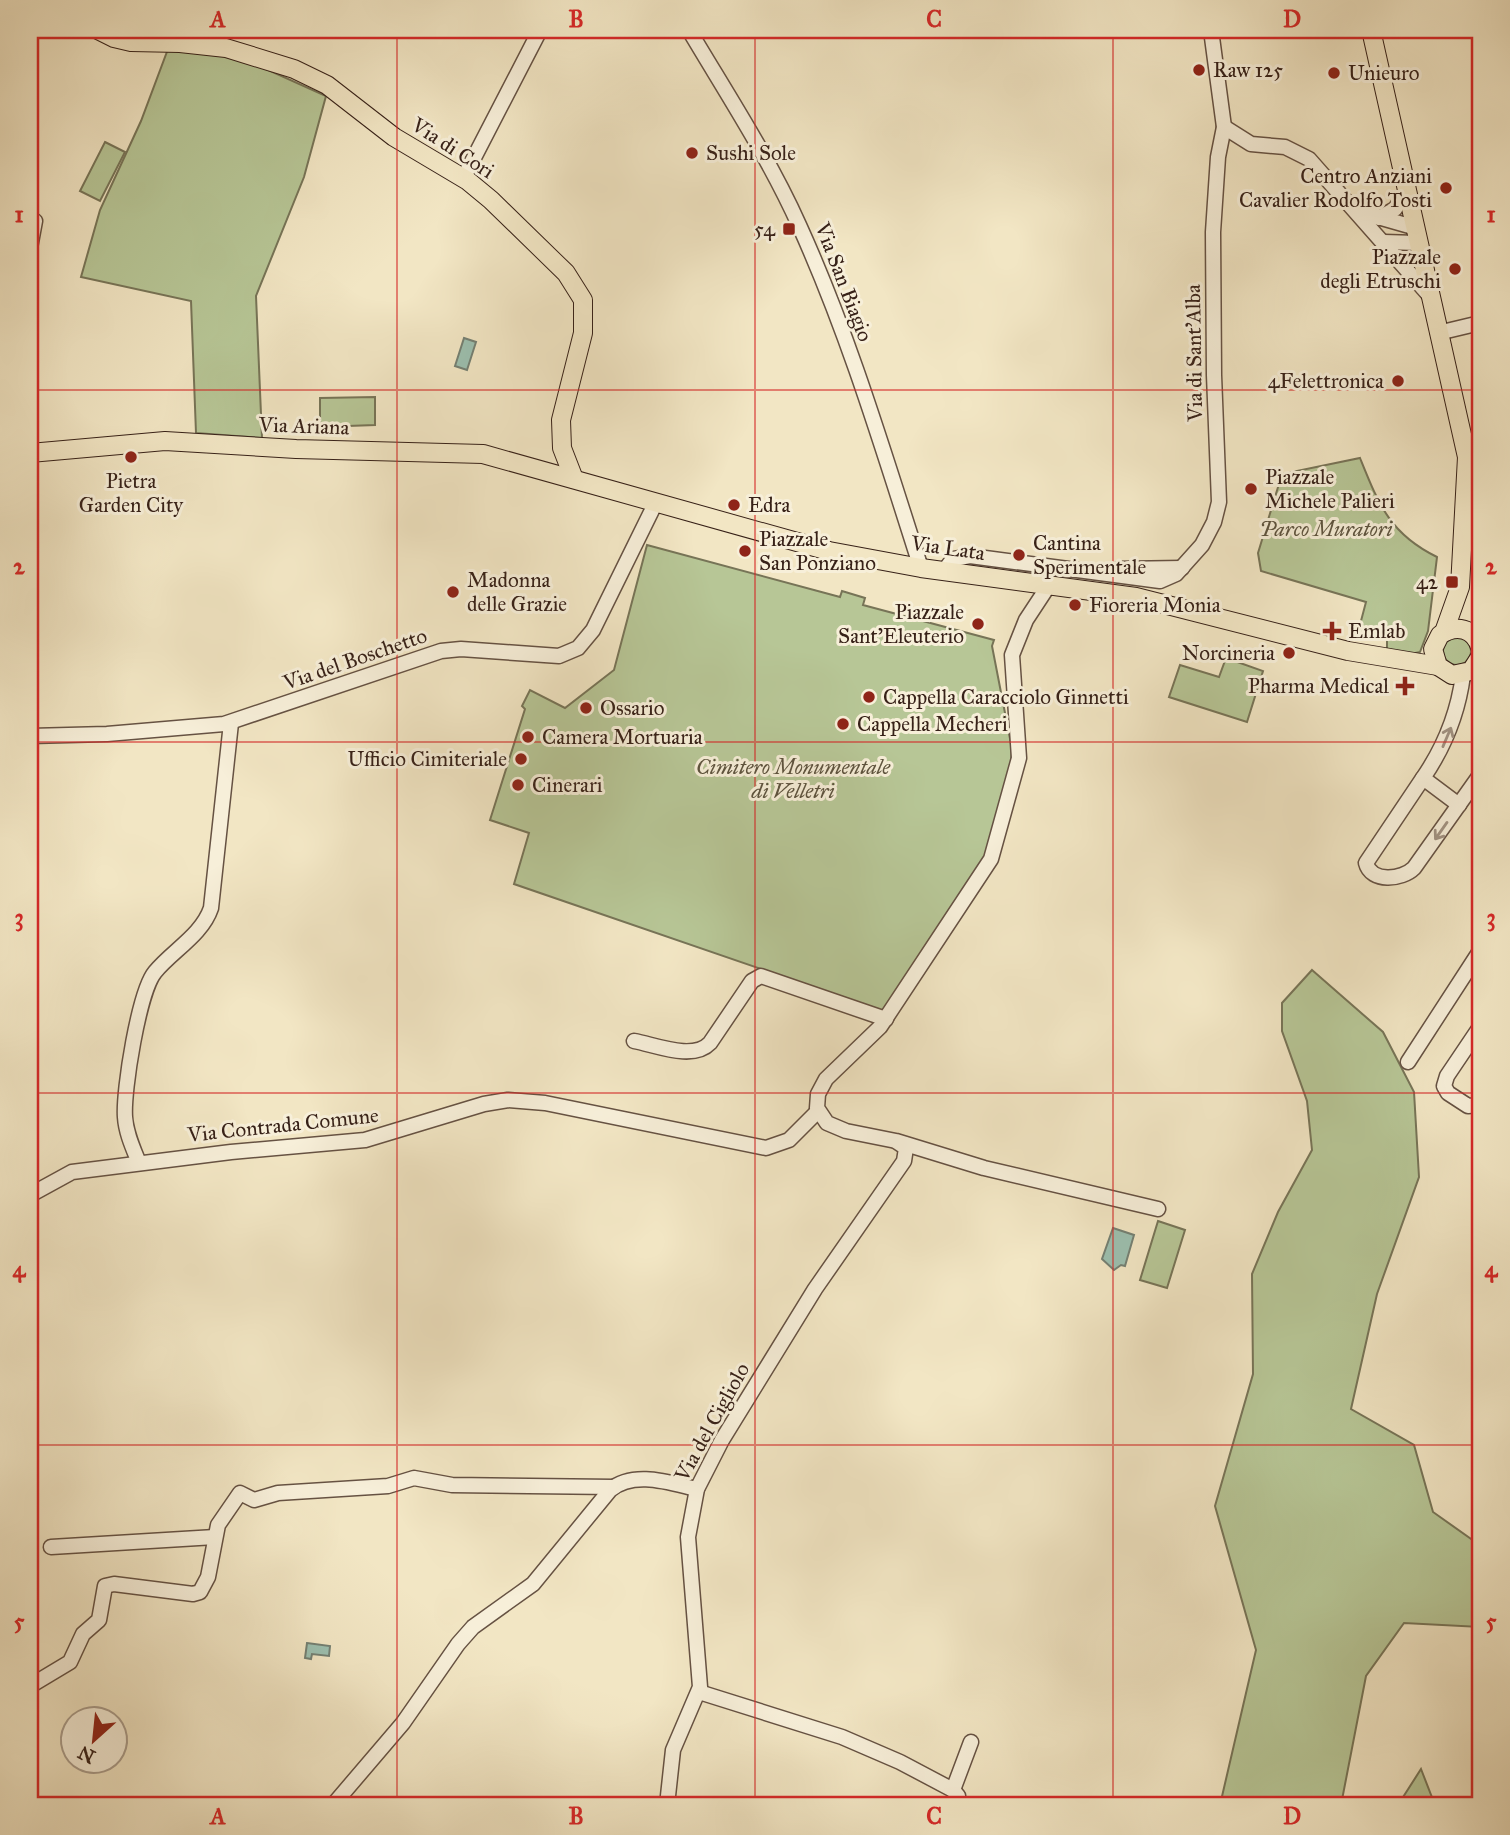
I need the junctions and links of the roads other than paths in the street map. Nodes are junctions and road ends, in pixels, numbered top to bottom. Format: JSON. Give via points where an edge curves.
{"nodes":[{"id":1,"x":98,"y":30,"type":"edge"},
{"id":2,"x":540,"y":30,"type":"edge"},
{"id":3,"x":689,"y":30,"type":"edge"},
{"id":4,"x":1211,"y":30,"type":"edge"},
{"id":5,"x":1371,"y":30,"type":"edge"},
{"id":6,"x":1224,"y":127,"type":"junction"},
{"id":7,"x":463,"y":179,"type":"junction"},
{"id":8,"x":1406,"y":192,"type":"junction"},
{"id":9,"x":1356,"y":211,"type":"junction"},
{"id":10,"x":1379,"y":218,"type":"junction"},
{"id":11,"x":35,"y":221,"type":"dead end"},
{"id":12,"x":1415,"y":235,"type":"junction"},
{"id":13,"x":1384,"y":242,"type":"junction"},
{"id":14,"x":30,"y":248,"type":"edge"},
{"id":15,"x":1429,"y":295,"type":"junction"},
{"id":16,"x":1480,"y":323,"type":"edge"},
{"id":17,"x":1438,"y":333,"type":"junction"},
{"id":18,"x":30,"y":453,"type":"edge"},
{"id":19,"x":1474,"y":456,"type":"edge"},
{"id":20,"x":573,"y":479,"type":"junction"},
{"id":21,"x":656,"y":502,"type":"junction"},
{"id":22,"x":921,"y":568,"type":"junction"},
{"id":23,"x":944,"y":571,"type":"junction"},
{"id":24,"x":1049,"y":585,"type":"junction"},
{"id":25,"x":1460,"y":587,"type":"junction"},
{"id":26,"x":1444,"y":632,"type":"junction"},
{"id":27,"x":1476,"y":655,"type":"edge"},
{"id":28,"x":1436,"y":658,"type":"junction"},
{"id":29,"x":231,"y":723,"type":"junction"},
{"id":30,"x":30,"y":736,"type":"edge"},
{"id":31,"x":1480,"y":775,"type":"edge"},
{"id":32,"x":1423,"y":778,"type":"junction"},
{"id":33,"x":1459,"y":805,"type":"junction"},
{"id":34,"x":1480,"y":951,"type":"edge"},
{"id":35,"x":886,"y":1019,"type":"junction"},
{"id":36,"x":1480,"y":1027,"type":"edge"},
{"id":37,"x":635,"y":1041,"type":"dead end"},
{"id":38,"x":1408,"y":1062,"type":"dead end"},
{"id":39,"x":1480,"y":1105,"type":"edge"},
{"id":40,"x":818,"y":1111,"type":"junction"},
{"id":41,"x":895,"y":1141,"type":"junction"},
{"id":42,"x":139,"y":1163,"type":"junction"},
{"id":43,"x":30,"y":1195,"type":"edge"},
{"id":44,"x":1158,"y":1209,"type":"dead end"},
{"id":45,"x":614,"y":1487,"type":"junction"},
{"id":46,"x":697,"y":1489,"type":"junction"},
{"id":47,"x":215,"y":1537,"type":"junction"},
{"id":48,"x":51,"y":1547,"type":"dead end"},
{"id":49,"x":30,"y":1686,"type":"edge"},
{"id":50,"x":699,"y":1692,"type":"junction"},
{"id":51,"x":971,"y":1742,"type":"dead end"},
{"id":52,"x":953,"y":1790,"type":"junction"},
{"id":53,"x":333,"y":1805,"type":"edge"},
{"id":54,"x":667,"y":1805,"type":"edge"},
{"id":55,"x":959,"y":1805,"type":"edge"}],
"edges":[{"from":1,"to":7,"type":"main road","name":"Via di Cori","via":[[119,40],[211,46],[278,62],[327,85],[394,137]]},
{"from":2,"to":7,"type":"street"},
{"from":3,"to":22,"type":"street","name":"Via San Biagio","via":[[781,189],[809,247]]},
{"from":4,"to":6,"type":"street","name":"Via di Sant'Alba"},
{"from":5,"to":8,"type":"main road"},
{"from":6,"to":9,"type":"street","via":[[1257,146],[1285,147],[1305,156]]},
{"from":6,"to":23,"type":"street","name":"Via di Sant'Alba","via":[[1213,219],[1219,502],[1206,539],[1182,568],[1157,581],[966,556],[953,559]]},
{"from":7,"to":20,"type":"main road","name":"Via di Cori","via":[[562,270],[581,296],[583,333],[561,420],[562,448]]},
{"from":8,"to":10,"type":"street","via":[[1395,209]]},
{"from":8,"to":12,"type":"main road"},
{"from":9,"to":10,"type":"street"},
{"from":9,"to":13,"type":"street"},
{"from":10,"to":12,"type":"street"},
{"from":11,"to":14,"type":"street"},
{"from":12,"to":13,"type":"street"},
{"from":12,"to":15,"type":"main road"},
{"from":13,"to":15,"type":"street"},
{"from":15,"to":17,"type":"main road"},
{"from":16,"to":17,"type":"street"},
{"from":17,"to":19,"type":"main road"},
{"from":18,"to":20,"type":"main road","name":"Via Ariana","via":[[165,441],[467,452],[507,458]]},
{"from":19,"to":25,"type":"main road"},
{"from":20,"to":21,"type":"main road","name":"Via Lata"},
{"from":21,"to":22,"type":"main road","name":"Via Lata","via":[[829,551]]},
{"from":21,"to":29,"type":"street","name":"Via del Boschetto","via":[[593,630],[570,653],[544,657],[441,651]]},
{"from":22,"to":23,"type":"main road","name":"Via Lata"},
{"from":23,"to":24,"type":"main road","name":"Via Lata"},
{"from":24,"to":28,"type":"main road","name":"Via Lata","via":[[1171,604],[1296,639],[1403,662]]},
{"from":24,"to":35,"type":"street","via":[[1026,620],[1012,655],[1019,758],[993,855]]},
{"from":25,"to":26,"type":"main road"},
{"from":25,"to":27,"type":"main road"},
{"from":26,"to":27,"type":"main road","via":[[1457,628]]},
{"from":26,"to":28,"type":"main road","via":[[1437,639]]},
{"from":27,"to":28,"type":"main road","via":[[1452,675]]},
{"from":32,"to":27,"type":"street","one_way":true,"via":[[1452,723]]},
{"from":29,"to":30,"type":"street","name":"Via del Boschetto"},
{"from":29,"to":42,"type":"street","via":[[211,908],[201,927],[152,976],[142,998],[125,1105],[127,1132]]},
{"from":31,"to":33,"type":"street"},
{"from":32,"to":33,"type":"street"},
{"from":33,"to":32,"type":"street","one_way":true,"via":[[1409,873],[1384,878],[1366,865]]},
{"from":34,"to":38,"type":"street"},
{"from":35,"to":37,"type":"street","via":[[761,976],[752,981],[702,1050]]},
{"from":35,"to":40,"type":"street","via":[[873,1037],[826,1079],[818,1094]]},
{"from":36,"to":39,"type":"street","via":[[1444,1086],[1468,1106]]},
{"from":40,"to":41,"type":"street","via":[[837,1128]]},
{"from":40,"to":42,"type":"street","name":"Via Contrada Comune","via":[[785,1143],[761,1148],[545,1103],[508,1100],[365,1140]]},
{"from":41,"to":44,"type":"street","via":[[984,1168]]},
{"from":41,"to":46,"type":"street","name":"Via del Cigliolo","via":[[906,1148],[904,1161],[816,1289],[722,1440]]},
{"from":42,"to":43,"type":"street","name":"Via Contrada Comune","via":[[72,1171]]},
{"from":45,"to":46,"type":"street","via":[[640,1479]]},
{"from":45,"to":47,"type":"street","via":[[457,1485],[414,1478],[388,1486],[278,1493],[254,1500],[242,1493],[224,1513]]},
{"from":45,"to":53,"type":"street","via":[[533,1584],[463,1638],[383,1749]]},
{"from":46,"to":50,"type":"street","name":"Via del Cigliolo","via":[[688,1537]]},
{"from":47,"to":48,"type":"street"},
{"from":47,"to":49,"type":"street","via":[[208,1577],[200,1592],[105,1586],[99,1620],[83,1634],[70,1662]]},
{"from":50,"to":52,"type":"street","via":[[855,1742]]},
{"from":50,"to":54,"type":"street","name":"Via del Cigliolo","via":[[673,1750]]},
{"from":51,"to":52,"type":"street"},
{"from":52,"to":55,"type":"street"}]}
